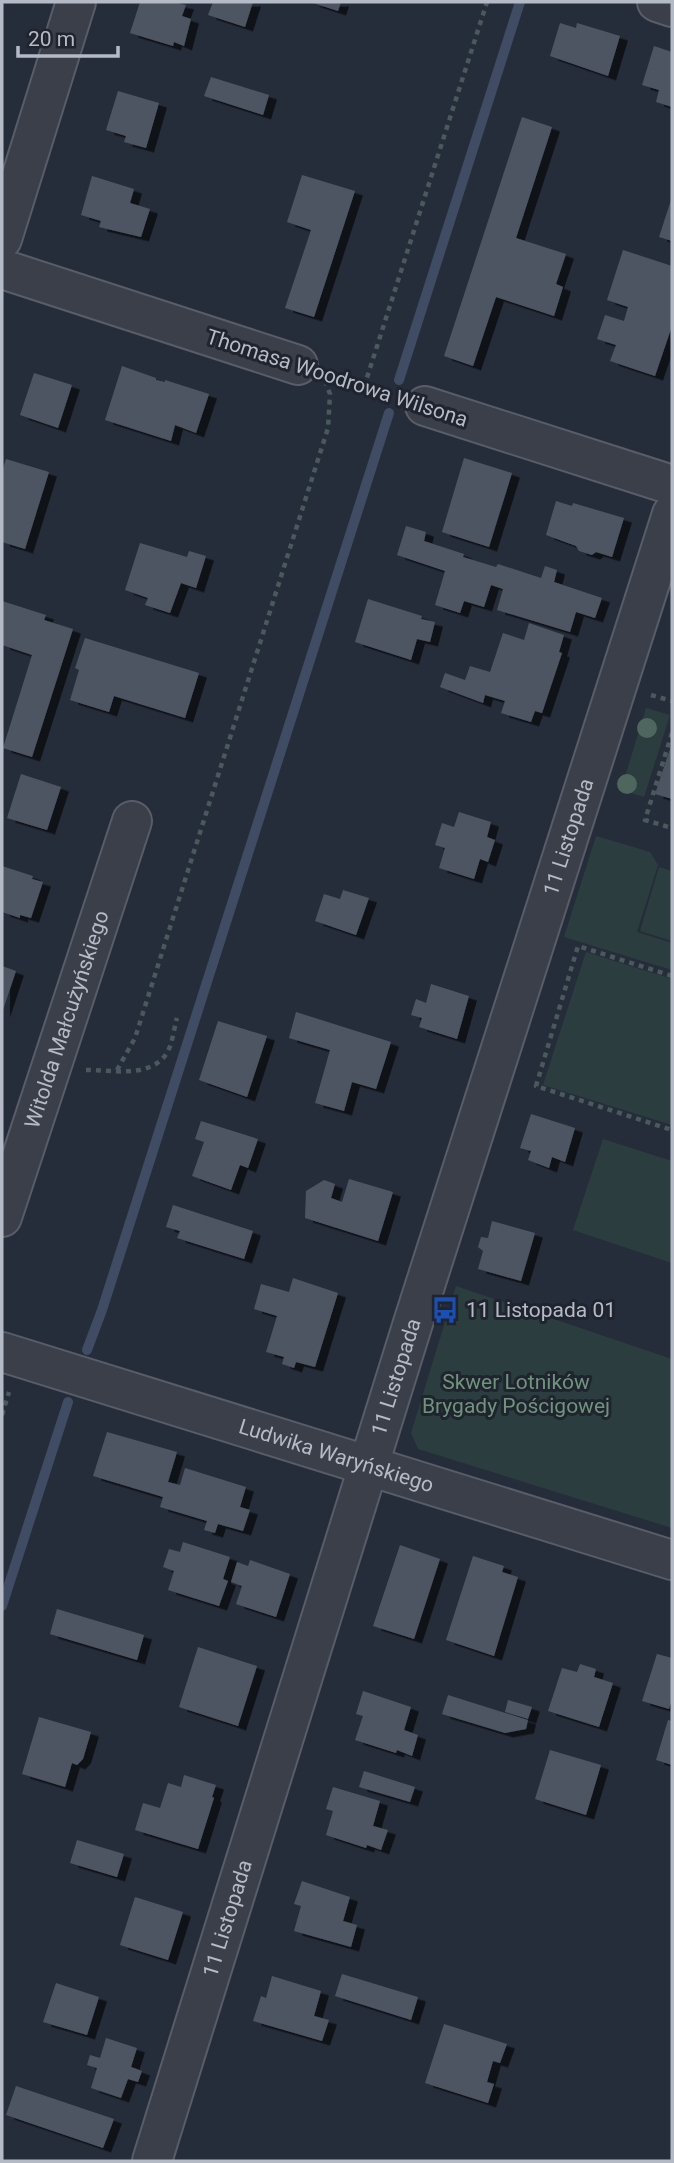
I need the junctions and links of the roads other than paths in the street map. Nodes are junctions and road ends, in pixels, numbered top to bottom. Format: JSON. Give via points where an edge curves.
{"nodes":[{"id":1,"x":76,"y":2,"type":"edge"},
{"id":2,"x":657,"y":2,"type":"edge"},
{"id":3,"x":672,"y":7,"type":"edge"},
{"id":4,"x":2,"y":239,"type":"edge"},
{"id":5,"x":2,"y":269,"type":"edge"},
{"id":6,"x":310,"y":369,"type":"road end"},
{"id":7,"x":425,"y":406,"type":"road end"},
{"id":8,"x":672,"y":485,"type":"edge"},
{"id":9,"x":672,"y":514,"type":"edge"},
{"id":10,"x":132,"y":821,"type":"dead end"},
{"id":11,"x":2,"y":1217,"type":"edge"},
{"id":12,"x":2,"y":1352,"type":"edge"},
{"id":13,"x":369,"y":1465,"type":"junction"},
{"id":14,"x":672,"y":1560,"type":"edge"},
{"id":15,"x":152,"y":2161,"type":"edge"}],
"edges":[{"from":1,"to":4,"type":"street"},
{"from":2,"to":3,"type":"street"},
{"from":5,"to":6,"type":"street","name":"Thomasa Woodrowa Wilsona"},
{"from":7,"to":8,"type":"street","name":"Thomasa Woodrowa Wilsona"},
{"from":9,"to":13,"type":"street","name":"11 Listopada"},
{"from":10,"to":11,"type":"street","name":"Witolda Małcużyńskiego"},
{"from":12,"to":13,"type":"street","name":"Ludwika Waryńskiego"},
{"from":13,"to":14,"type":"street","name":"Ludwika Waryńskiego"},
{"from":13,"to":15,"type":"street","name":"11 Listopada"}]}
